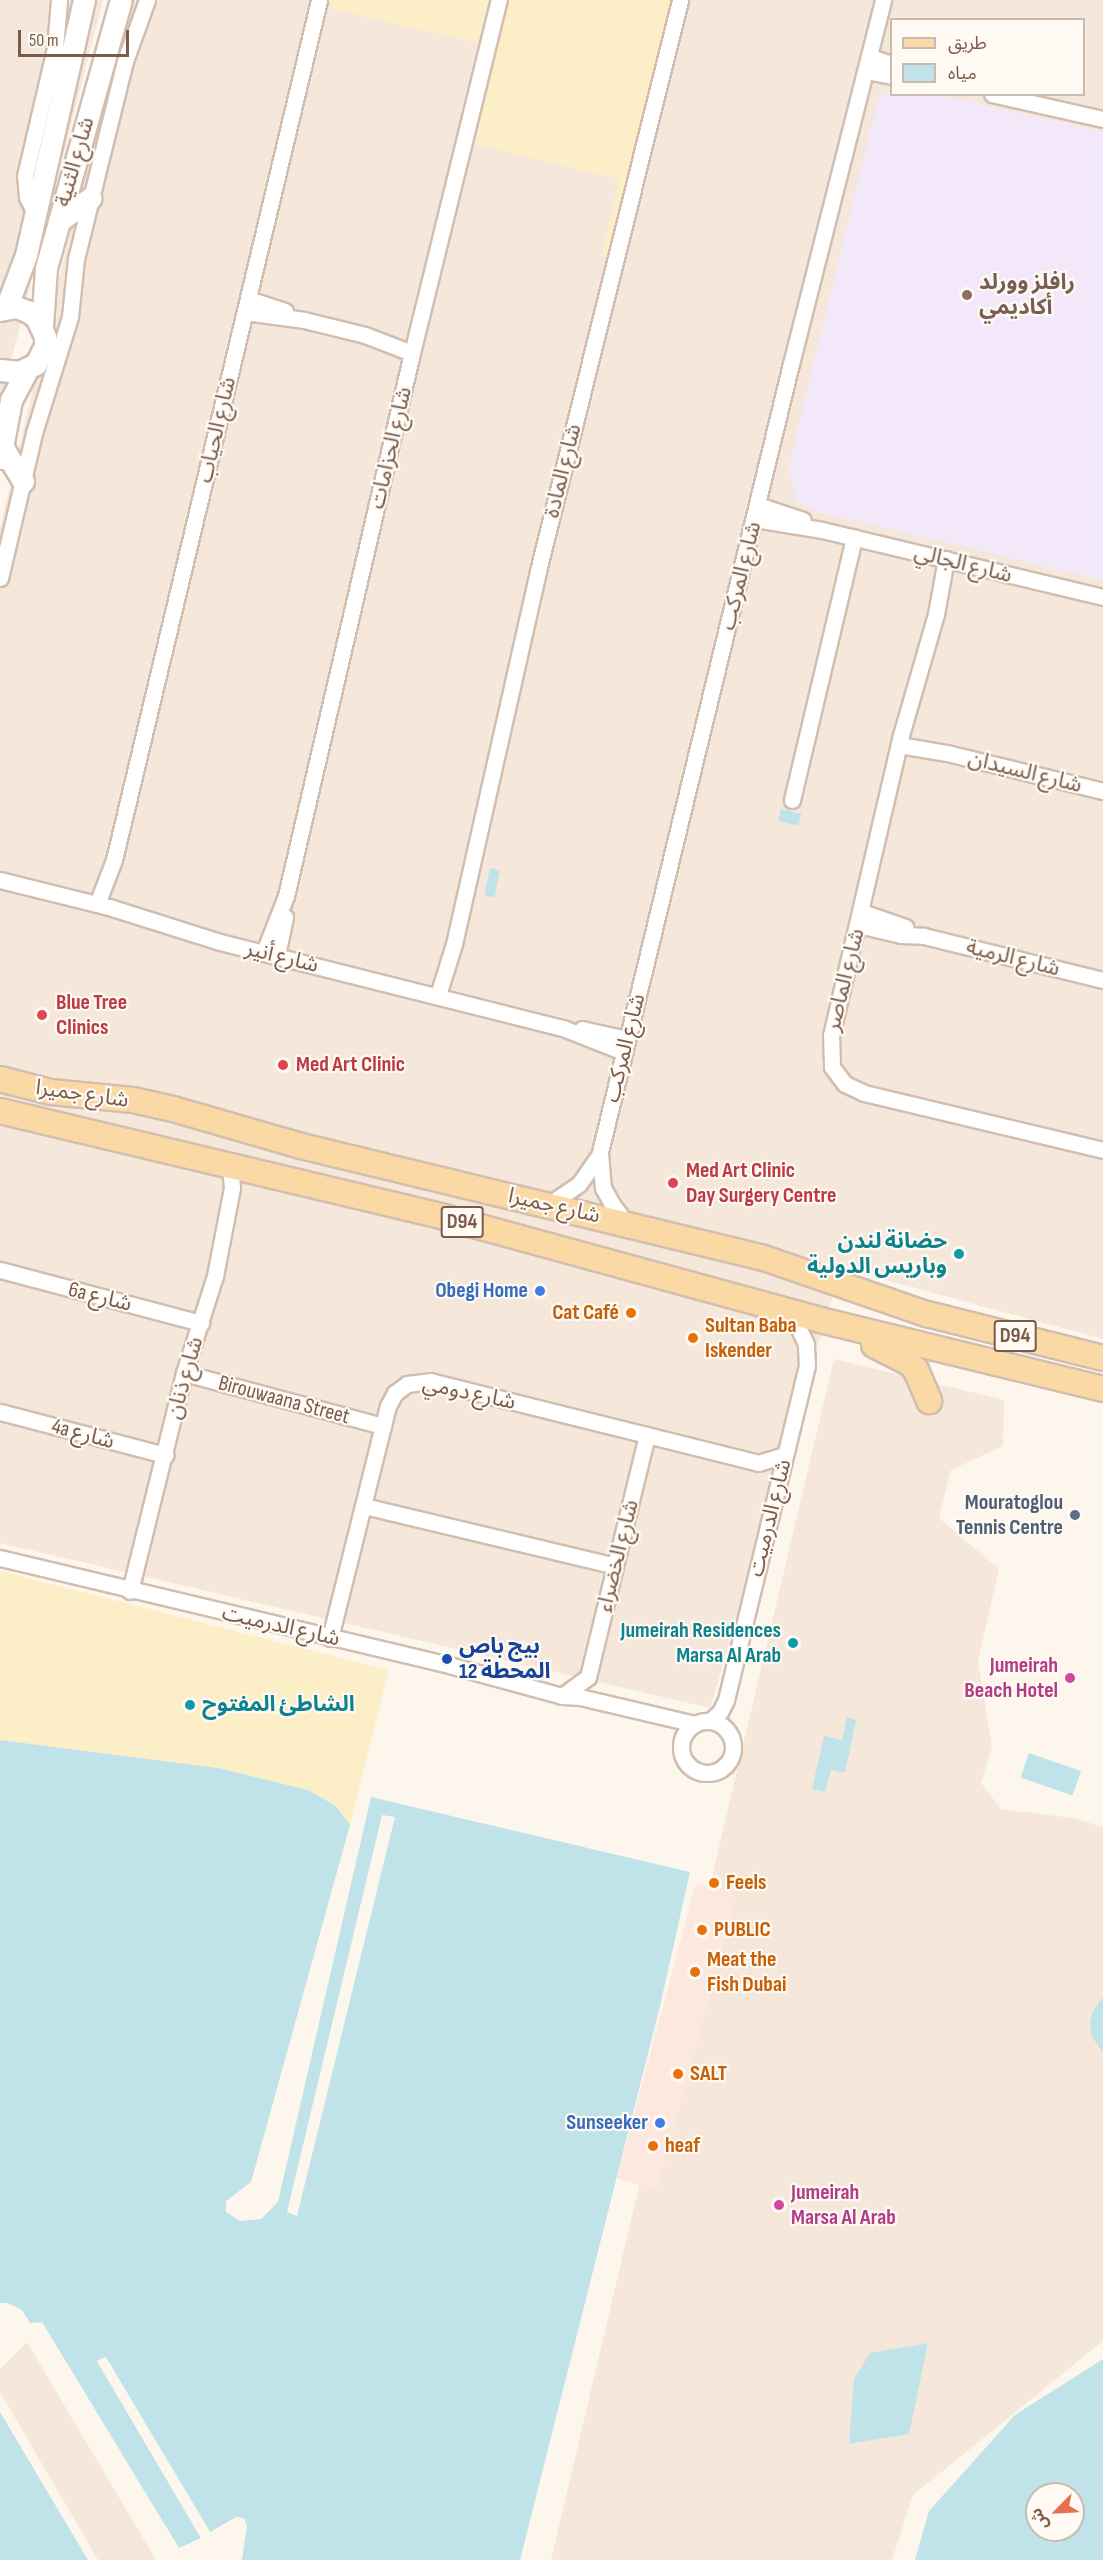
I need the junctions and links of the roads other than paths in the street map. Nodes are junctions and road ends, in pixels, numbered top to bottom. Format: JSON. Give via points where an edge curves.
{"nodes":[{"id":1,"x":59,"y":0,"type":"edge"},
{"id":2,"x":84,"y":0,"type":"edge"},
{"id":3,"x":121,"y":0,"type":"edge"},
{"id":4,"x":147,"y":0,"type":"edge"},
{"id":5,"x":319,"y":0,"type":"edge"},
{"id":6,"x":499,"y":0,"type":"edge"},
{"id":7,"x":680,"y":0,"type":"edge"},
{"id":8,"x":883,"y":0,"type":"edge"},
{"id":9,"x":868,"y":64,"type":"junction"},
{"id":10,"x":890,"y":64,"type":"edge"},
{"id":11,"x":890,"y":75,"type":"edge"},
{"id":12,"x":1001,"y":96,"type":"edge"},
{"id":13,"x":1103,"y":119,"type":"edge"},
{"id":14,"x":91,"y":198,"type":"junction"},
{"id":15,"x":35,"y":213,"type":"junction"},
{"id":16,"x":59,"y":221,"type":"junction"},
{"id":17,"x":247,"y":305,"type":"junction"},
{"id":18,"x":3,"y":309,"type":"edge"},
{"id":19,"x":42,"y":326,"type":"junction"},
{"id":20,"x":413,"y":347,"type":"junction"},
{"id":21,"x":0,"y":370,"type":"edge"},
{"id":22,"x":27,"y":370,"type":"junction"},
{"id":23,"x":1,"y":452,"type":"edge"},
{"id":24,"x":23,"y":481,"type":"junction"},
{"id":25,"x":756,"y":512,"type":"junction"},
{"id":26,"x":854,"y":537,"type":"junction"},
{"id":27,"x":952,"y":561,"type":"junction"},
{"id":28,"x":0,"y":579,"type":"edge"},
{"id":29,"x":1103,"y":597,"type":"edge"},
{"id":30,"x":900,"y":740,"type":"junction"},
{"id":31,"x":1103,"y":791,"type":"edge"},
{"id":32,"x":792,"y":800,"type":"dead end"},
{"id":33,"x":0,"y":880,"type":"edge"},
{"id":34,"x":103,"y":906,"type":"junction"},
{"id":35,"x":860,"y":919,"type":"junction"},
{"id":36,"x":271,"y":953,"type":"junction"},
{"id":37,"x":1103,"y":980,"type":"edge"},
{"id":38,"x":444,"y":997,"type":"junction"},
{"id":39,"x":626,"y":1046,"type":"junction"},
{"id":40,"x":0,"y":1079,"type":"edge"},
{"id":41,"x":0,"y":1111,"type":"edge"},
{"id":42,"x":1103,"y":1150,"type":"edge"},
{"id":43,"x":600,"y":1152,"type":"junction"},
{"id":44,"x":230,"y":1164,"type":"junction"},
{"id":45,"x":548,"y":1205,"type":"junction"},
{"id":46,"x":627,"y":1224,"type":"junction"},
{"id":47,"x":0,"y":1270,"type":"edge"},
{"id":48,"x":916,"y":1310,"type":"junction"},
{"id":49,"x":791,"y":1312,"type":"junction"},
{"id":50,"x":820,"y":1320,"type":"junction"},
{"id":51,"x":201,"y":1323,"type":"junction"},
{"id":52,"x":1037,"y":1342,"type":"junction"},
{"id":53,"x":943,"y":1350,"type":"junction"},
{"id":54,"x":1103,"y":1358,"type":"edge"},
{"id":55,"x":184,"y":1373,"type":"junction"},
{"id":56,"x":1103,"y":1389,"type":"edge"},
{"id":57,"x":929,"y":1401,"type":"dead end"},
{"id":58,"x":0,"y":1412,"type":"edge"},
{"id":59,"x":384,"y":1426,"type":"junction"},
{"id":60,"x":647,"y":1435,"type":"junction"},
{"id":61,"x":165,"y":1455,"type":"junction"},
{"id":62,"x":785,"y":1455,"type":"junction"},
{"id":63,"x":758,"y":1463,"type":"junction"},
{"id":64,"x":778,"y":1484,"type":"junction"},
{"id":65,"x":364,"y":1506,"type":"junction"},
{"id":66,"x":0,"y":1558,"type":"edge"},
{"id":67,"x":615,"y":1566,"type":"junction"},
{"id":68,"x":130,"y":1591,"type":"junction"},
{"id":69,"x":330,"y":1638,"type":"junction"},
{"id":70,"x":588,"y":1677,"type":"junction"},
{"id":71,"x":562,"y":1696,"type":"junction"},
{"id":72,"x":603,"y":1703,"type":"junction"},
{"id":73,"x":703,"y":1723,"type":"junction"},
{"id":74,"x":682,"y":1744,"type":"junction"}],
"edges":[{"from":1,"to":15,"type":"street","via":[[55,48],[25,176],[27,197]]},
{"from":2,"to":15,"type":"main road","name":"شارع الثنية"},
{"from":3,"to":16,"type":"main road","name":"شارع الثنية"},
{"from":4,"to":14,"type":"street","via":[[125,61]]},
{"from":5,"to":17,"type":"street","name":"شارع الحياب"},
{"from":6,"to":20,"type":"street","name":"شارع الحزامات"},
{"from":7,"to":38,"type":"street","name":"شارع المادة","via":[[538,571]]},
{"from":8,"to":9,"type":"street","name":"شارع المركب"},
{"from":9,"to":10,"type":"street"},
{"from":9,"to":11,"type":"street"},
{"from":9,"to":25,"type":"street","name":"شارع المركب"},
{"from":12,"to":13,"type":"street"},
{"from":14,"to":16,"type":"main road"},
{"from":14,"to":24,"type":"street","via":[[76,259],[70,317]]},
{"from":15,"to":18,"type":"main road","name":"شارع الثنية","via":[[26,255]]},
{"from":16,"to":19,"type":"main road","name":"شارع الثنية","via":[[44,277]]},
{"from":17,"to":20,"type":"street"},
{"from":17,"to":34,"type":"street","name":"شارع الحياب"},
{"from":18,"to":19,"type":"main road","via":[[27,311]]},
{"from":19,"to":22,"type":"main road","name":"شارع الثنية","via":[[45,346],[36,364]]},
{"from":20,"to":36,"type":"street","name":"شارع الحزامات","via":[[286,896],[286,911]]},
{"from":21,"to":22,"type":"main road"},
{"from":22,"to":23,"type":"main road","via":[[11,400]]},
{"from":23,"to":24,"type":"main road"},
{"from":24,"to":28,"type":"street"},
{"from":25,"to":26,"type":"street","name":"شارع الجالي"},
{"from":25,"to":39,"type":"street","name":"شارع المركب"},
{"from":26,"to":27,"type":"street","name":"شارع الجالي"},
{"from":26,"to":32,"type":"street"},
{"from":27,"to":29,"type":"street","name":"شارع الجالي"},
{"from":27,"to":30,"type":"street","name":"شارع الماصر"},
{"from":30,"to":31,"type":"street","name":"شارع السيدان"},
{"from":30,"to":35,"type":"street","name":"شارع الماصر"},
{"from":33,"to":34,"type":"street","name":"شارع أنير"},
{"from":34,"to":36,"type":"street","name":"شارع أنير","via":[[220,942]]},
{"from":35,"to":37,"type":"street","name":"شارع الرمية"},
{"from":35,"to":42,"type":"street","name":"شارع الماصر","via":[[830,1043],[832,1067],[845,1084],[864,1093]]},
{"from":36,"to":38,"type":"street","name":"شارع أنير"},
{"from":38,"to":39,"type":"street","name":"شارع أنير","via":[[580,1029]]},
{"from":39,"to":43,"type":"street","name":"شارع المركب"},
{"from":40,"to":45,"type":"main road","name":"شارع جميرا","number":"D94","via":[[51,1092],[133,1100],[173,1109],[301,1146]]},
{"from":41,"to":44,"type":"main road","name":"شارع جميرا","number":"D94"},
{"from":43,"to":45,"type":"street","name":"شارع المركب","via":[[579,1184]]},
{"from":43,"to":46,"type":"street","name":"شارع المركب","via":[[603,1188]]},
{"from":44,"to":49,"type":"main road","name":"شارع جميرا","number":"D94","via":[[444,1217]]},
{"from":44,"to":51,"type":"street","name":"شارع ذنان","via":[[231,1195]]},
{"from":45,"to":46,"type":"main road","name":"شارع جميرا","number":"D94"},
{"from":46,"to":48,"type":"main road","name":"شارع جميرا","number":"D94","via":[[761,1257]]},
{"from":47,"to":51,"type":"street","name":"6a شارع"},
{"from":48,"to":50,"type":"main road","via":[[913,1321],[903,1326],[850,1314]]},
{"from":48,"to":52,"type":"main road","name":"شارع جميرا","number":"D94"},
{"from":49,"to":50,"type":"main road","name":"شارع جميرا","number":"D94"},
{"from":49,"to":62,"type":"street","name":"شارع الدرميت","via":[[806,1344],[808,1359]]},
{"from":50,"to":53,"type":"main road","name":"شارع جميرا","number":"D94"},
{"from":50,"to":57,"type":"main road","via":[[838,1333],[903,1358],[916,1370]]},
{"from":51,"to":55,"type":"street","name":"شارع ذنان"},
{"from":52,"to":53,"type":"main road","via":[[1008,1348],[956,1336],[947,1341]]},
{"from":52,"to":54,"type":"main road","name":"شارع جميرا","number":"D94"},
{"from":53,"to":56,"type":"main road","name":"شارع جميرا","number":"D94"},
{"from":55,"to":59,"type":"street","name":"Birouwaana Street"},
{"from":55,"to":61,"type":"street","name":"شارع ذنان"},
{"from":58,"to":61,"type":"street","name":"4a شارع"},
{"from":59,"to":60,"type":"street","name":"شارع دومي","via":[[395,1393],[422,1380]]},
{"from":59,"to":65,"type":"street","name":"شارع دومي"},
{"from":60,"to":63,"type":"street","name":"شارع دومي"},
{"from":60,"to":67,"type":"street","name":"شارع الخضراء"},
{"from":61,"to":68,"type":"street","name":"شارع ذنان"},
{"from":62,"to":63,"type":"street"},
{"from":62,"to":64,"type":"street","name":"شارع الدرميت"},
{"from":63,"to":64,"type":"street"},
{"from":64,"to":73,"type":"street","name":"شارع الدرميت","via":[[726,1700],[720,1712]]},
{"from":65,"to":67,"type":"street"},
{"from":65,"to":69,"type":"street","name":"شارع دومي"},
{"from":66,"to":68,"type":"street","name":"شارع الدرميت"},
{"from":67,"to":70,"type":"street","name":"شارع الخضراء"},
{"from":68,"to":69,"type":"street","name":"شارع الدرميت"},
{"from":69,"to":71,"type":"street","name":"شارع الدرميت"},
{"from":70,"to":71,"type":"street"},
{"from":70,"to":72,"type":"street"},
{"from":71,"to":72,"type":"street","name":"شارع الدرميت","via":[[574,1695]]},
{"from":71,"to":74,"type":"street","name":"شارع الدرميت","via":[[575,1704],[658,1724]]},
{"from":72,"to":73,"type":"street","name":"شارع الدرميت"},
{"from":73,"to":74,"type":"street","name":"شارع الدرميت","via":[[685,1734]]},
{"from":73,"to":74,"type":"street","name":"شارع الدرميت","via":[[724,1728],[733,1741],[732,1756],[723,1768],[711,1773],[697,1771],[686,1762]]}]}
